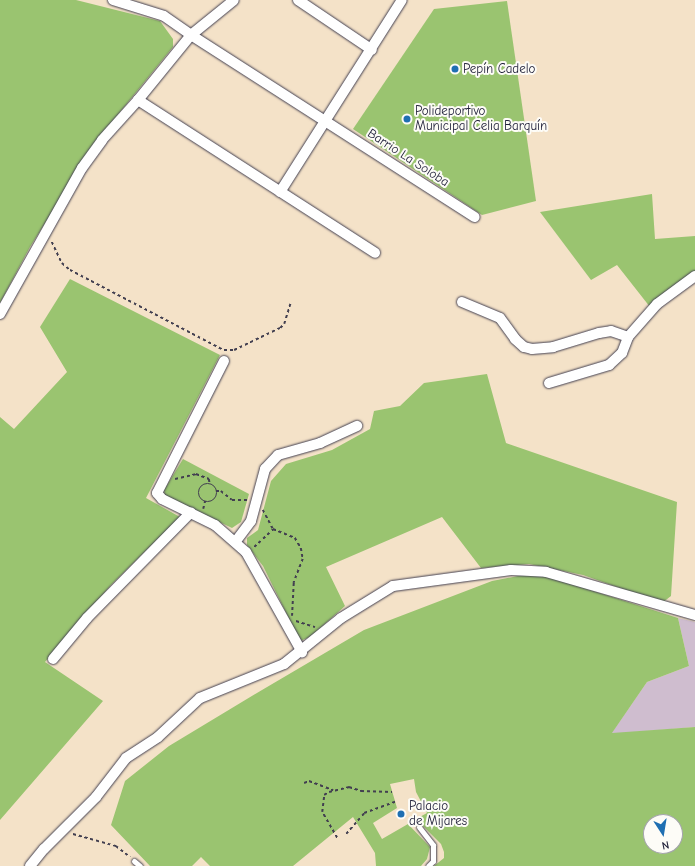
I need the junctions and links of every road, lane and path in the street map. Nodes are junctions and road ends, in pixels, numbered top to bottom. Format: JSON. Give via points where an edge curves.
{"nodes":[{"id":1,"x":113,"y":0,"type":"edge"},
{"id":2,"x":234,"y":0,"type":"edge"},
{"id":3,"x":298,"y":0,"type":"edge"},
{"id":4,"x":402,"y":0,"type":"edge"},
{"id":5,"x":191,"y":35,"type":"junction"},
{"id":6,"x":372,"y":50,"type":"junction"},
{"id":7,"x":138,"y":100,"type":"junction"},
{"id":8,"x":326,"y":122,"type":"junction"},
{"id":9,"x":280,"y":192,"type":"junction"},
{"id":10,"x":475,"y":217,"type":"dead end"},
{"id":11,"x":45,"y":232,"type":"junction"},
{"id":12,"x":374,"y":253,"type":"dead end"},
{"id":13,"x":695,"y":276,"type":"edge"},
{"id":14,"x":462,"y":302,"type":"dead end"},
{"id":15,"x":290,"y":304,"type":"dead end"},
{"id":16,"x":0,"y":314,"type":"edge"},
{"id":17,"x":628,"y":337,"type":"junction"},
{"id":18,"x":224,"y":361,"type":"dead end"},
{"id":19,"x":549,"y":383,"type":"dead end"},
{"id":20,"x":357,"y":426,"type":"dead end"},
{"id":21,"x":162,"y":479,"type":"junction"},
{"id":22,"x":210,"y":484,"type":"junction"},
{"id":23,"x":191,"y":512,"type":"junction"},
{"id":24,"x":236,"y":541,"type":"junction"},
{"id":25,"x":246,"y":552,"type":"junction"},
{"id":26,"x":695,"y":615,"type":"edge"},
{"id":27,"x":329,"y":629,"type":"junction"},
{"id":28,"x":302,"y":652,"type":"junction"},
{"id":29,"x":53,"y":659,"type":"dead end"},
{"id":30,"x":304,"y":783,"type":"dead end"},
{"id":31,"x":333,"y":790,"type":"junction"},
{"id":32,"x":392,"y":792,"type":"dead end"},
{"id":33,"x":395,"y":802,"type":"dead end"},
{"id":34,"x":418,"y":827,"type":"dead end"},
{"id":35,"x":62,"y":831,"type":"junction"},
{"id":36,"x":346,"y":834,"type":"dead end"},
{"id":37,"x":337,"y":838,"type":"dead end"},
{"id":38,"x":134,"y":861,"type":"joint"},
{"id":39,"x":30,"y":866,"type":"edge"},
{"id":40,"x":140,"y":866,"type":"edge"},
{"id":41,"x":428,"y":866,"type":"edge"}],
"edges":[{"from":1,"to":5,"type":"street","name":"Barrio La Soloba","via":[[164,16]]},
{"from":2,"to":5,"type":"street"},
{"from":3,"to":6,"type":"street"},
{"from":4,"to":6,"type":"street"},
{"from":5,"to":7,"type":"street"},
{"from":5,"to":8,"type":"street","name":"Barrio La Soloba"},
{"from":6,"to":8,"type":"street"},
{"from":7,"to":9,"type":"street"},
{"from":7,"to":11,"type":"street","via":[[102,140]]},
{"from":8,"to":9,"type":"street"},
{"from":8,"to":10,"type":"street","name":"Barrio La Soloba"},
{"from":9,"to":12,"type":"street"},
{"from":11,"to":15,"type":"path","via":[[66,267],[224,350],[236,349],[280,328],[284,324]]},
{"from":11,"to":16,"type":"street"},
{"from":13,"to":17,"type":"street","via":[[657,304]]},
{"from":14,"to":17,"type":"street","via":[[500,318],[515,339],[524,347],[532,349],[553,347],[599,333],[623,333]]},
{"from":17,"to":19,"type":"street","via":[[622,353],[609,365]]},
{"from":18,"to":21,"type":"street"},
{"from":20,"to":24,"type":"street","via":[[320,443],[278,455],[265,469],[251,521]]},
{"from":21,"to":22,"type":"path","via":[[181,479],[196,474],[209,479]]},
{"from":21,"to":23,"type":"street","via":[[156,491],[158,495]]},
{"from":22,"to":22,"type":"path","via":[[204,484],[198,491],[205,501],[211,501],[216,494],[215,488]]},
{"from":23,"to":24,"type":"street"},
{"from":23,"to":29,"type":"street","via":[[87,618]]},
{"from":24,"to":25,"type":"street"},
{"from":25,"to":27,"type":"path","via":[[273,529],[281,530],[295,538],[304,553],[294,584],[292,620],[304,626]]},
{"from":25,"to":28,"type":"street"},
{"from":26,"to":27,"type":"street","via":[[546,572],[511,570],[394,586],[347,614]]},
{"from":27,"to":28,"type":"street"},
{"from":28,"to":35,"type":"street","via":[[284,664],[200,698],[158,736],[126,758],[96,797]]},
{"from":30,"to":31,"type":"path","via":[[309,781]]},
{"from":31,"to":32,"type":"path","via":[[348,787],[362,791]]},
{"from":31,"to":37,"type":"path","via":[[324,795],[322,812]]},
{"from":33,"to":36,"type":"path","via":[[364,813]]},
{"from":34,"to":41,"type":"lane","via":[[433,844],[433,861]]},
{"from":35,"to":38,"type":"path","via":[[116,846]]},
{"from":35,"to":39,"type":"street"},
{"from":38,"to":40,"type":"lane"}]}
